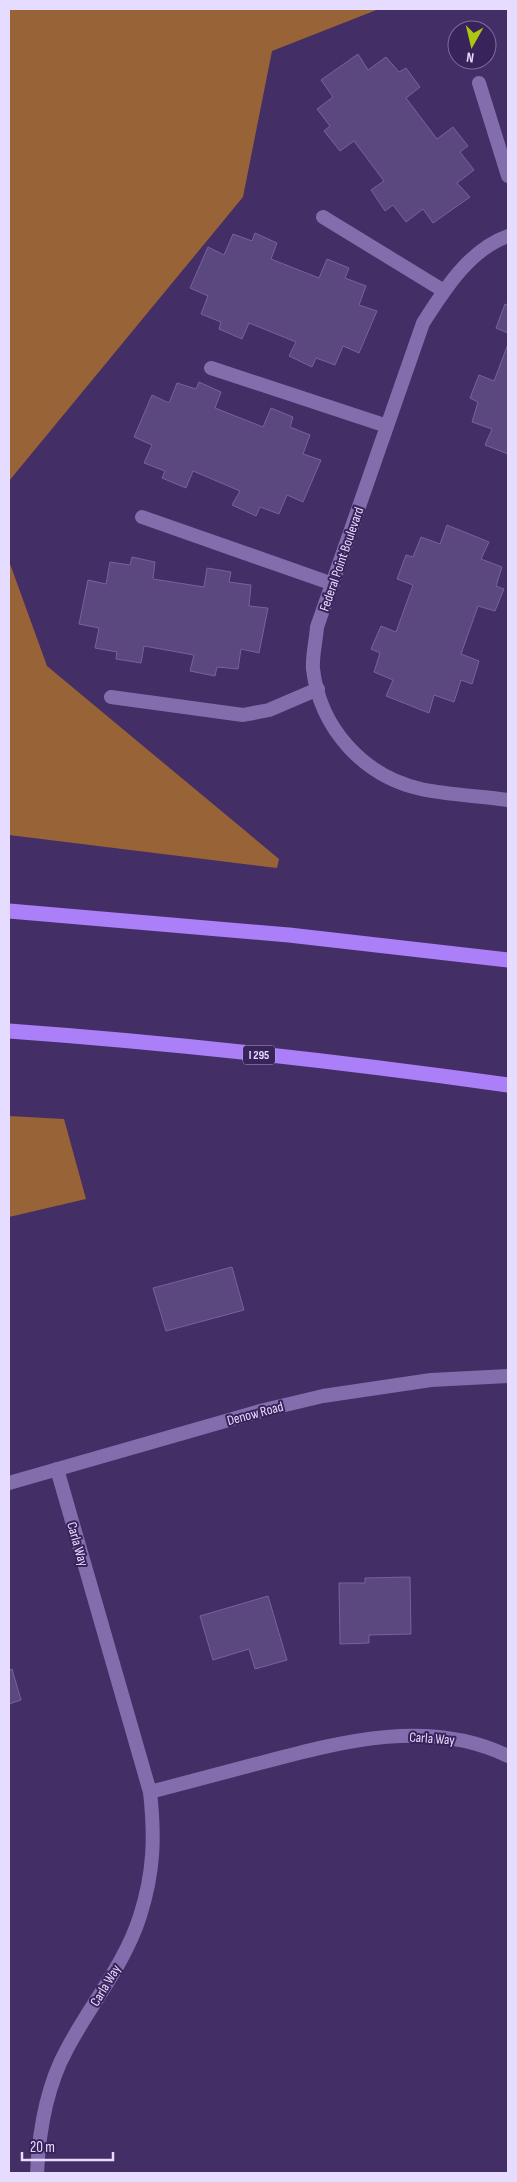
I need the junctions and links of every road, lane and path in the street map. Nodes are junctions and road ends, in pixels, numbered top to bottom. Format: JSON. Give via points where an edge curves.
{"nodes":[{"id":1,"x":479,"y":83,"type":"dead end"},
{"id":2,"x":508,"y":176,"type":"edge"},
{"id":3,"x":323,"y":217,"type":"dead end"},
{"id":4,"x":508,"y":236,"type":"edge"},
{"id":5,"x":444,"y":291,"type":"junction"},
{"id":6,"x":211,"y":368,"type":"dead end"},
{"id":7,"x":387,"y":426,"type":"junction"},
{"id":8,"x":142,"y":517,"type":"dead end"},
{"id":9,"x":333,"y":584,"type":"junction"},
{"id":10,"x":318,"y":688,"type":"junction"},
{"id":11,"x":111,"y":697,"type":"dead end"},
{"id":12,"x":508,"y":800,"type":"edge"},
{"id":13,"x":9,"y":911,"type":"edge"},
{"id":14,"x":508,"y":960,"type":"edge"},
{"id":15,"x":9,"y":1031,"type":"edge"},
{"id":16,"x":508,"y":1085,"type":"edge"},
{"id":17,"x":508,"y":1376,"type":"edge"},
{"id":18,"x":56,"y":1469,"type":"junction"},
{"id":19,"x":9,"y":1483,"type":"edge"},
{"id":20,"x":508,"y":1756,"type":"edge"},
{"id":21,"x":150,"y":1792,"type":"junction"},
{"id":22,"x":37,"y":2173,"type":"edge"}],
"edges":[{"from":1,"to":2,"type":"street"},
{"from":3,"to":5,"type":"street"},
{"from":4,"to":5,"type":"street","name":"Federal Point Boulevard","via":[[470,260]]},
{"from":5,"to":7,"type":"street","name":"Federal Point Boulevard","via":[[423,323]]},
{"from":6,"to":7,"type":"street"},
{"from":7,"to":9,"type":"street","name":"Federal Point Boulevard"},
{"from":8,"to":9,"type":"street"},
{"from":9,"to":10,"type":"street","name":"Federal Point Boulevard","via":[[318,628],[313,668]]},
{"from":10,"to":11,"type":"street","via":[[269,710],[243,715]]},
{"from":10,"to":12,"type":"street","name":"Federal Point Boulevard","via":[[321,705],[359,760],[421,789]]},
{"from":13,"to":14,"type":"highway","via":[[289,935]]},
{"from":15,"to":16,"type":"highway","number":"I 295","via":[[101,1038]]},
{"from":17,"to":18,"type":"street","name":"Denow Road","via":[[431,1380],[324,1396]]},
{"from":18,"to":19,"type":"street","name":"Denow Road"},
{"from":18,"to":21,"type":"street","name":"Carla Way"},
{"from":20,"to":21,"type":"street","name":"Carla Way","via":[[455,1738],[408,1736],[365,1739],[308,1750]]},
{"from":21,"to":22,"type":"street","name":"Carla Way","via":[[154,1832],[151,1875],[140,1917],[122,1957],[62,2059],[46,2104],[39,2138]]}]}
